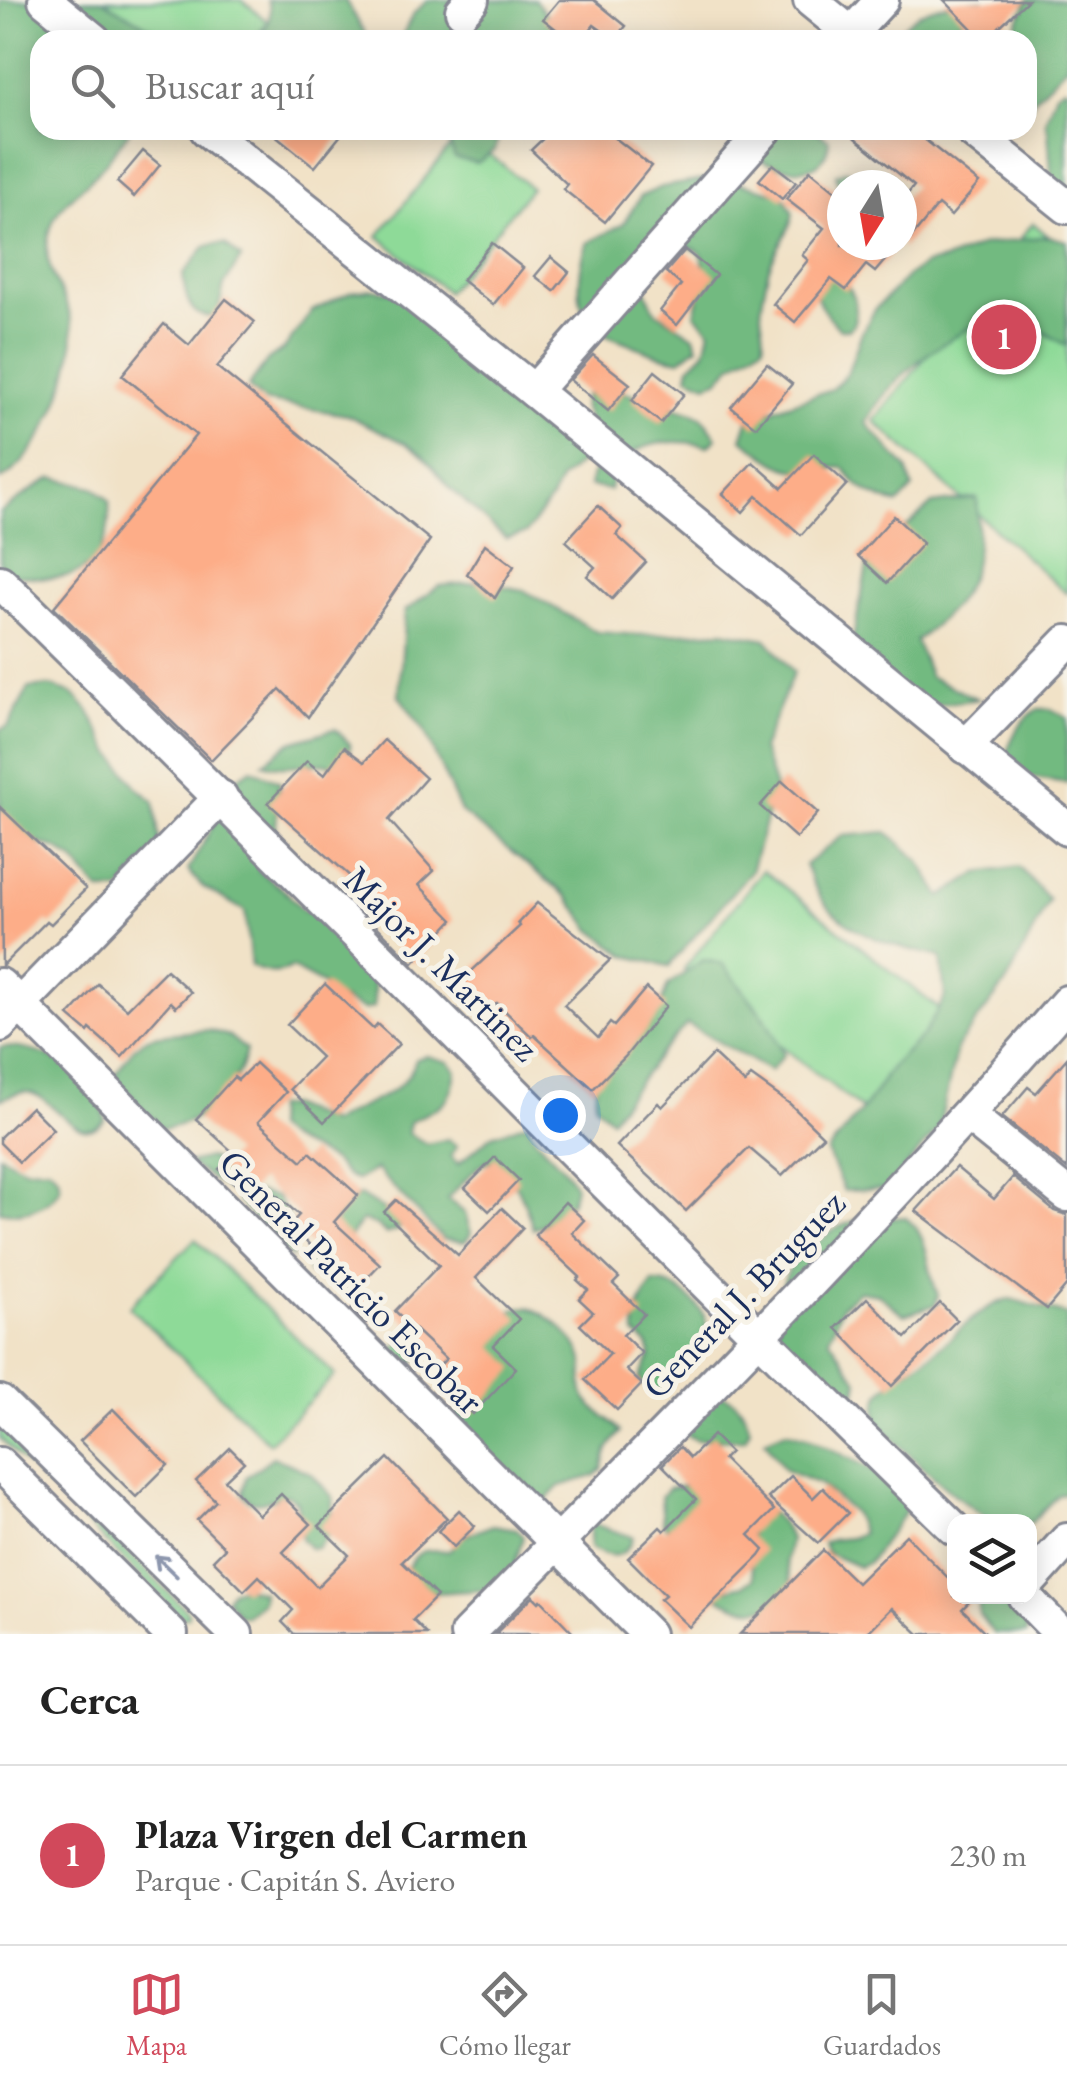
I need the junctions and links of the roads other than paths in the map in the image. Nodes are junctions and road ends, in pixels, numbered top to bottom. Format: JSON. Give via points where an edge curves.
{"nodes":[{"id":1,"x":810,"y":0,"type":"edge"},
{"id":2,"x":882,"y":0,"type":"edge"},
{"id":3,"x":57,"y":4,"type":"edge"},
{"id":4,"x":84,"y":30,"type":"edge"},
{"id":5,"x":842,"y":30,"type":"edge"},
{"id":6,"x":858,"y":30,"type":"edge"},
{"id":7,"x":219,"y":140,"type":"edge"},
{"id":8,"x":756,"y":140,"type":"edge"},
{"id":9,"x":983,"y":140,"type":"edge"},
{"id":10,"x":1067,"y":207,"type":"edge"},
{"id":11,"x":534,"y":392,"type":"junction"},
{"id":12,"x":0,"y":582,"type":"edge"},
{"id":13,"x":1067,"y":642,"type":"edge"},
{"id":14,"x":965,"y":747,"type":"junction"},
{"id":15,"x":221,"y":797,"type":"junction"},
{"id":16,"x":1067,"y":829,"type":"edge"},
{"id":17,"x":1067,"y":1002,"type":"edge"},
{"id":18,"x":7,"y":1005,"type":"edge"},
{"id":19,"x":968,"y":1115,"type":"junction"},
{"id":20,"x":1067,"y":1195,"type":"edge"},
{"id":21,"x":758,"y":1338,"type":"junction"},
{"id":22,"x":0,"y":1402,"type":"edge"},
{"id":23,"x":0,"y":1464,"type":"edge"},
{"id":24,"x":947,"y":1521,"type":"edge"},
{"id":25,"x":1067,"y":1540,"type":"edge"},
{"id":26,"x":557,"y":1544,"type":"junction"},
{"id":27,"x":1037,"y":1574,"type":"edge"},
{"id":28,"x":1032,"y":1604,"type":"edge"},
{"id":29,"x":172,"y":1634,"type":"edge"},
{"id":30,"x":236,"y":1634,"type":"edge"},
{"id":31,"x":468,"y":1634,"type":"edge"},
{"id":32,"x":648,"y":1634,"type":"edge"},
{"id":33,"x":1062,"y":1634,"type":"edge"}],
"edges":[{"from":1,"to":5,"type":"street"},
{"from":2,"to":6,"type":"street"},
{"from":3,"to":4,"type":"street"},
{"from":7,"to":11,"type":"street"},
{"from":8,"to":11,"type":"street"},
{"from":9,"to":10,"type":"street"},
{"from":11,"to":14,"type":"street"},
{"from":12,"to":15,"type":"street","name":"Major J. Martinez"},
{"from":13,"to":14,"type":"street"},
{"from":14,"to":16,"type":"street"},
{"from":15,"to":18,"type":"street"},
{"from":15,"to":21,"type":"street","name":"Major J. Martinez"},
{"from":17,"to":19,"type":"street","name":"General J. Bruguez"},
{"from":18,"to":26,"type":"street","name":"General Patricio Escobar"},
{"from":19,"to":20,"type":"street"},
{"from":19,"to":21,"type":"street","name":"General J. Bruguez"},
{"from":21,"to":24,"type":"street","name":"Major J. Martinez"},
{"from":21,"to":26,"type":"street","name":"General J. Bruguez"},
{"from":30,"to":22,"type":"street","one_way":true},
{"from":23,"to":29,"type":"street"},
{"from":25,"to":27,"type":"street"},
{"from":26,"to":31,"type":"street","name":"General J. Bruguez"},
{"from":26,"to":32,"type":"street","name":"General Patricio Escobar"},
{"from":28,"to":33,"type":"street"}]}
